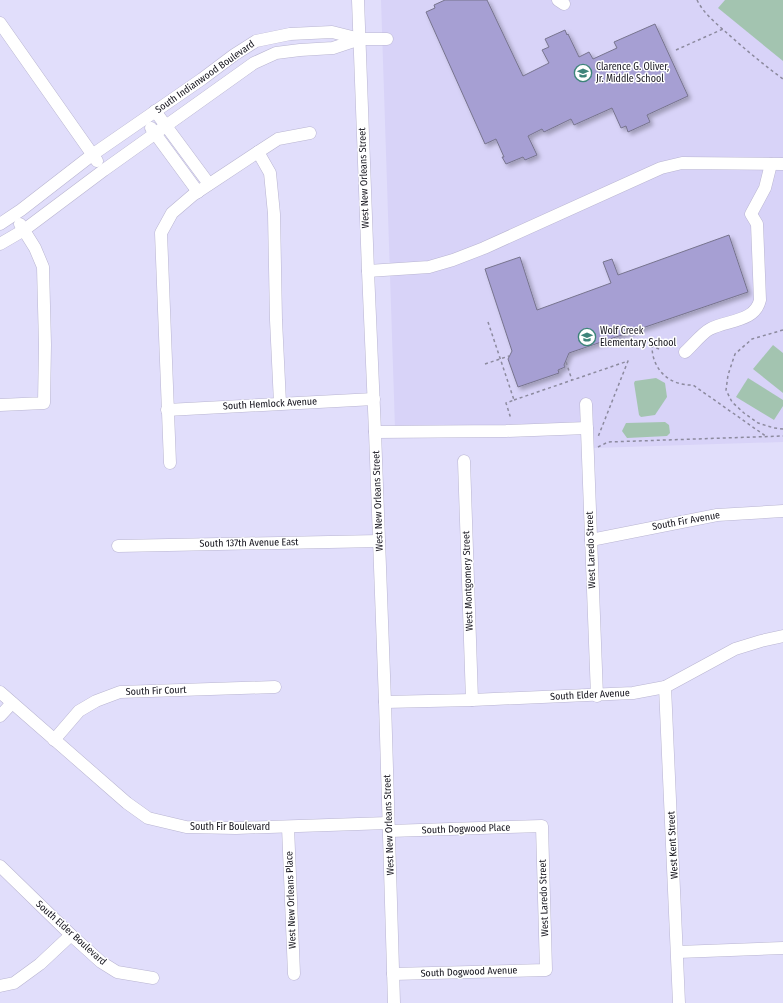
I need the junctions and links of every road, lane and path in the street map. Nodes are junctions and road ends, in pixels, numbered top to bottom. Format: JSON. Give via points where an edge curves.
{"nodes":[{"id":1,"x":358,"y":0,"type":"edge"},
{"id":2,"x":697,"y":0,"type":"edge"},
{"id":3,"x":0,"y":23,"type":"edge"},
{"id":4,"x":723,"y":29,"type":"junction"},
{"id":5,"x":274,"y":36,"type":"junction"},
{"id":6,"x":360,"y":39,"type":"junction"},
{"id":7,"x":387,"y":39,"type":"dead end"},
{"id":8,"x":676,"y":50,"type":"dead end"},
{"id":9,"x":276,"y":53,"type":"junction"},
{"id":10,"x":783,"y":79,"type":"edge"},
{"id":11,"x":155,"y":112,"type":"junction"},
{"id":12,"x":144,"y":119,"type":"junction"},
{"id":13,"x":166,"y":126,"type":"junction"},
{"id":14,"x":310,"y":133,"type":"dead end"},
{"id":15,"x":155,"y":134,"type":"junction"},
{"id":16,"x":258,"y":152,"type":"junction"},
{"id":17,"x":92,"y":156,"type":"junction"},
{"id":18,"x":188,"y":156,"type":"junction"},
{"id":19,"x":177,"y":164,"type":"junction"},
{"id":20,"x":777,"y":164,"type":"edge"},
{"id":21,"x":104,"y":170,"type":"junction"},
{"id":22,"x":210,"y":184,"type":"junction"},
{"id":23,"x":198,"y":192,"type":"junction"},
{"id":24,"x":14,"y":215,"type":"junction"},
{"id":25,"x":0,"y":224,"type":"edge"},
{"id":26,"x":24,"y":230,"type":"junction"},
{"id":27,"x":0,"y":244,"type":"edge"},
{"id":28,"x":368,"y":272,"type":"junction"},
{"id":29,"x":488,"y":322,"type":"dead end"},
{"id":30,"x":783,"y":330,"type":"edge"},
{"id":31,"x":659,"y":349,"type":"dead end"},
{"id":32,"x":685,"y":352,"type":"dead end"},
{"id":33,"x":509,"y":356,"type":"dead end"},
{"id":34,"x":500,"y":359,"type":"junction"},
{"id":35,"x":566,"y":362,"type":"dead end"},
{"id":36,"x":484,"y":364,"type":"dead end"},
{"id":37,"x":572,"y":380,"type":"junction"},
{"id":38,"x":374,"y":399,"type":"junction"},
{"id":39,"x":514,"y":400,"type":"junction"},
{"id":40,"x":280,"y":403,"type":"junction"},
{"id":41,"x":586,"y":404,"type":"dead end"},
{"id":42,"x":0,"y":405,"type":"edge"},
{"id":43,"x":167,"y":410,"type":"junction"},
{"id":44,"x":744,"y":413,"type":"junction"},
{"id":45,"x":741,"y":418,"type":"junction"},
{"id":46,"x":512,"y":421,"type":"dead end"},
{"id":47,"x":587,"y":428,"type":"junction"},
{"id":48,"x":783,"y":429,"type":"edge"},
{"id":49,"x":375,"y":432,"type":"junction"},
{"id":50,"x":783,"y":436,"type":"edge"},
{"id":51,"x":767,"y":437,"type":"junction"},
{"id":52,"x":597,"y":441,"type":"dead end"},
{"id":53,"x":597,"y":447,"type":"dead end"},
{"id":54,"x":464,"y":461,"type":"dead end"},
{"id":55,"x":170,"y":463,"type":"dead end"},
{"id":56,"x":783,"y":511,"type":"edge"},
{"id":57,"x":591,"y":540,"type":"junction"},
{"id":58,"x":379,"y":541,"type":"junction"},
{"id":59,"x":118,"y":546,"type":"dead end"},
{"id":60,"x":783,"y":636,"type":"edge"},
{"id":61,"x":276,"y":687,"type":"dead end"},
{"id":62,"x":665,"y":688,"type":"junction"},
{"id":63,"x":0,"y":692,"type":"edge"},
{"id":64,"x":597,"y":696,"type":"junction"},
{"id":65,"x":472,"y":700,"type":"junction"},
{"id":66,"x":385,"y":702,"type":"junction"},
{"id":67,"x":12,"y":703,"type":"junction"},
{"id":68,"x":0,"y":716,"type":"edge"},
{"id":69,"x":54,"y":740,"type":"junction"},
{"id":70,"x":288,"y":826,"type":"junction"},
{"id":71,"x":542,"y":826,"type":"joint"},
{"id":72,"x":389,"y":827,"type":"junction"},
{"id":73,"x":0,"y":866,"type":"edge"},
{"id":74,"x":71,"y":935,"type":"junction"},
{"id":75,"x":783,"y":948,"type":"edge"},
{"id":76,"x":678,"y":952,"type":"junction"},
{"id":77,"x":546,"y":970,"type":"joint"},
{"id":78,"x":294,"y":974,"type":"dead end"},
{"id":79,"x":393,"y":974,"type":"junction"},
{"id":80,"x":153,"y":978,"type":"dead end"},
{"id":81,"x":0,"y":986,"type":"edge"},
{"id":82,"x":394,"y":1003,"type":"edge"},
{"id":83,"x":679,"y":1003,"type":"edge"}],
"edges":[{"from":1,"to":6,"type":"street","name":"West New Orleans Street"},
{"from":2,"to":4,"type":"path"},
{"from":3,"to":17,"type":"street"},
{"from":4,"to":8,"type":"path"},
{"from":4,"to":10,"type":"path","via":[[755,59]]},
{"from":5,"to":6,"type":"street","name":"South Indianwood Boulevard","via":[[332,32]]},
{"from":5,"to":9,"type":"street"},
{"from":5,"to":11,"type":"street","name":"South Indianwood Boulevard","via":[[256,40]]},
{"from":6,"to":7,"type":"street"},
{"from":6,"to":9,"type":"street","name":"South Indianwood Boulevard","via":[[333,48]]},
{"from":6,"to":28,"type":"street","name":"West New Orleans Street"},
{"from":9,"to":13,"type":"street","name":"South Indianwood Boulevard","via":[[234,76]]},
{"from":11,"to":12,"type":"street","name":"South Indianwood Boulevard"},
{"from":11,"to":13,"type":"street"},
{"from":12,"to":15,"type":"street"},
{"from":12,"to":17,"type":"street","name":"South Indianwood Boulevard"},
{"from":13,"to":15,"type":"street","name":"South Indianwood Boulevard"},
{"from":13,"to":18,"type":"street"},
{"from":14,"to":16,"type":"street","via":[[278,139]]},
{"from":15,"to":19,"type":"street"},
{"from":15,"to":21,"type":"street","name":"South Indianwood Boulevard"},
{"from":16,"to":22,"type":"street"},
{"from":16,"to":40,"type":"street","via":[[270,173],[274,214]]},
{"from":17,"to":21,"type":"street"},
{"from":17,"to":24,"type":"street","name":"South Indianwood Boulevard"},
{"from":18,"to":19,"type":"street"},
{"from":18,"to":22,"type":"street"},
{"from":19,"to":23,"type":"street"},
{"from":20,"to":28,"type":"street","via":[[682,163],[661,168],[453,260],[429,267]]},
{"from":20,"to":32,"type":"street","via":[[751,214],[757,224],[759,305],[751,315],[708,329]]},
{"from":21,"to":26,"type":"street","name":"South Indianwood Boulevard"},
{"from":22,"to":23,"type":"street"},
{"from":23,"to":43,"type":"street","via":[[172,213],[161,233]]},
{"from":24,"to":25,"type":"street","name":"South Indianwood Boulevard"},
{"from":24,"to":26,"type":"street"},
{"from":26,"to":27,"type":"street","name":"South Indianwood Boulevard"},
{"from":26,"to":42,"type":"street","via":[[36,248],[43,267],[44,404]]},
{"from":28,"to":38,"type":"street","name":"West New Orleans Street"},
{"from":29,"to":34,"type":"path"},
{"from":30,"to":44,"type":"path","via":[[752,339],[735,354],[726,390],[732,402]]},
{"from":31,"to":45,"type":"path","via":[[652,346],[657,368],[664,375],[676,383],[693,385]]},
{"from":33,"to":34,"type":"path"},
{"from":34,"to":36,"type":"path"},
{"from":34,"to":39,"type":"path"},
{"from":35,"to":37,"type":"path"},
{"from":37,"to":39,"type":"path"},
{"from":37,"to":52,"type":"path","via":[[628,361]]},
{"from":38,"to":40,"type":"street","name":"South Hemlock Avenue"},
{"from":38,"to":49,"type":"street","name":"West New Orleans Street"},
{"from":39,"to":46,"type":"path","via":[[506,403]]},
{"from":40,"to":43,"type":"street","name":"South Hemlock Avenue"},
{"from":41,"to":47,"type":"street","name":"West Laredo Street"},
{"from":43,"to":55,"type":"street"},
{"from":44,"to":45,"type":"path"},
{"from":44,"to":48,"type":"path","via":[[758,423]]},
{"from":45,"to":51,"type":"path"},
{"from":47,"to":49,"type":"street"},
{"from":47,"to":57,"type":"street","name":"West Laredo Street"},
{"from":49,"to":58,"type":"street","name":"West New Orleans Street"},
{"from":50,"to":51,"type":"path"},
{"from":51,"to":53,"type":"path","via":[[608,442]]},
{"from":54,"to":65,"type":"street","name":"West Montgomery Street"},
{"from":56,"to":57,"type":"street","name":"South Fir Avenue","via":[[717,515]]},
{"from":57,"to":64,"type":"street","name":"West Laredo Street"},
{"from":58,"to":59,"type":"street","name":"South 137th Avenue East"},
{"from":58,"to":66,"type":"street","name":"West New Orleans Street"},
{"from":60,"to":62,"type":"street","name":"South Elder Avenue","via":[[735,649]]},
{"from":61,"to":69,"type":"street","name":"South Fir Court","via":[[120,692],[96,700],[79,711]]},
{"from":62,"to":64,"type":"street","name":"South Elder Avenue"},
{"from":62,"to":76,"type":"street","name":"West Kent Street"},
{"from":63,"to":67,"type":"street","name":"South Fir Boulevard"},
{"from":64,"to":65,"type":"street","name":"South Elder Avenue"},
{"from":65,"to":66,"type":"street","name":"South Elder Avenue"},
{"from":66,"to":72,"type":"street","name":"West New Orleans Street"},
{"from":67,"to":68,"type":"street"},
{"from":67,"to":69,"type":"street","name":"South Fir Boulevard"},
{"from":69,"to":70,"type":"street","name":"South Fir Boulevard","via":[[148,818],[186,827]]},
{"from":70,"to":72,"type":"street","name":"South Fir Boulevard"},
{"from":70,"to":78,"type":"street","name":"West New Orleans Place"},
{"from":71,"to":72,"type":"street","name":"South Dogwood Place"},
{"from":71,"to":77,"type":"street","name":"West Laredo Street"},
{"from":72,"to":79,"type":"street","name":"West New Orleans Street"},
{"from":73,"to":74,"type":"street","name":"South Elder Boulevard"},
{"from":74,"to":80,"type":"street","name":"South Elder Boulevard","via":[[101,962],[117,972]]},
{"from":74,"to":81,"type":"street","via":[[40,964],[14,983]]},
{"from":75,"to":76,"type":"street"},
{"from":76,"to":83,"type":"street","name":"West Kent Street"},
{"from":77,"to":79,"type":"street","name":"South Dogwood Avenue"},
{"from":79,"to":82,"type":"street","name":"West New Orleans Street"}]}
